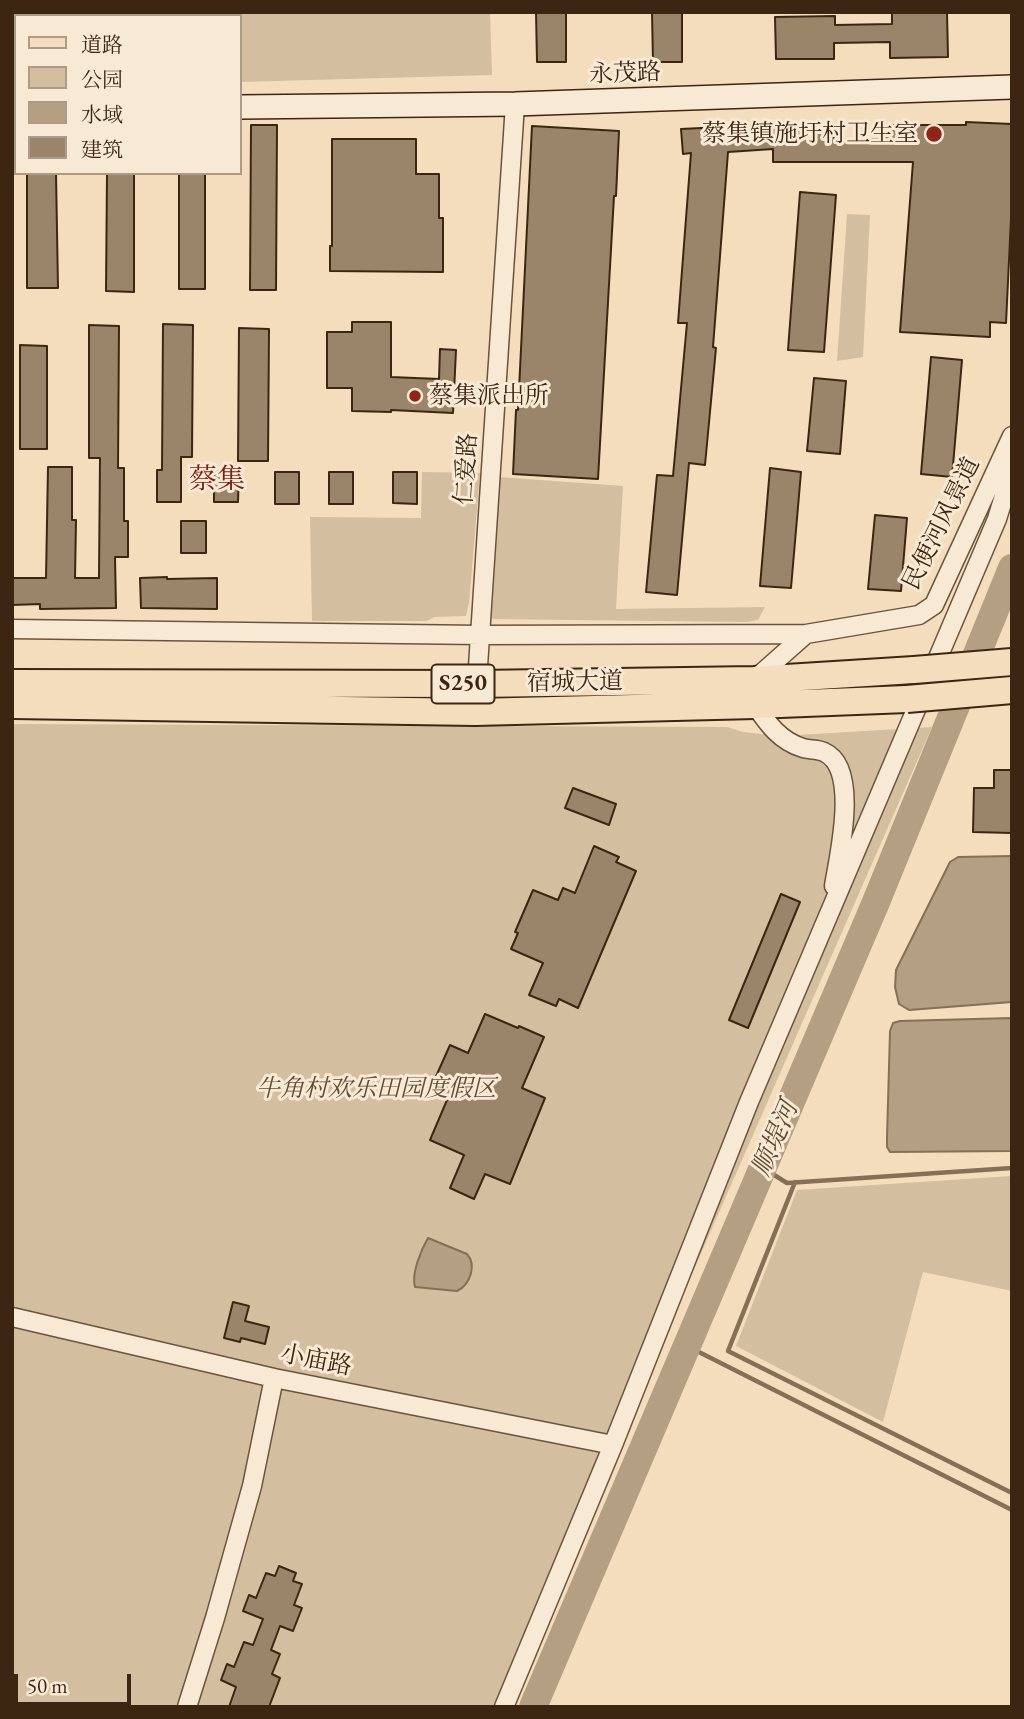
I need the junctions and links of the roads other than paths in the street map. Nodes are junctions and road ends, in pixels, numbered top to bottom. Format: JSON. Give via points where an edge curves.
{"nodes":[{"id":1,"x":1012,"y":87,"type":"edge"},
{"id":2,"x":515,"y":104,"type":"junction"},
{"id":3,"x":242,"y":107,"type":"edge"},
{"id":4,"x":1012,"y":436,"type":"edge"},
{"id":5,"x":1012,"y":470,"type":"edge"},
{"id":6,"x":12,"y":629,"type":"edge"},
{"id":7,"x":806,"y":634,"type":"junction"},
{"id":8,"x":480,"y":635,"type":"junction"},
{"id":9,"x":1012,"y":662,"type":"edge"},
{"id":10,"x":12,"y":683,"type":"edge"},
{"id":11,"x":477,"y":684,"type":"junction"},
{"id":12,"x":1012,"y":690,"type":"edge"},
{"id":13,"x":754,"y":693,"type":"junction"},
{"id":14,"x":12,"y":705,"type":"edge"},
{"id":15,"x":475,"y":712,"type":"junction"},
{"id":16,"x":831,"y":910,"type":"junction"},
{"id":17,"x":12,"y":1317,"type":"edge"},
{"id":18,"x":274,"y":1378,"type":"junction"},
{"id":19,"x":613,"y":1445,"type":"junction"},
{"id":20,"x":187,"y":1707,"type":"edge"},
{"id":21,"x":504,"y":1707,"type":"edge"}],
"edges":[{"from":1,"to":2,"type":"street","name":"永茂路"},
{"from":2,"to":3,"type":"street","name":"永茂路"},
{"from":2,"to":8,"type":"street","name":"仁爱路"},
{"from":4,"to":7,"type":"street","name":"民便河风景道","via":[[934,605],[919,615]]},
{"from":5,"to":16,"type":"street","via":[[997,519]]},
{"from":6,"to":8,"type":"street","name":"民便河风景道"},
{"from":7,"to":8,"type":"street","name":"民便河风景道"},
{"from":7,"to":13,"type":"street"},
{"from":8,"to":11,"type":"street","name":"仁爱路"},
{"from":9,"to":13,"type":"main road","name":"宿城大道","number":"S250","bridge":true,"via":[[914,670]]},
{"from":10,"to":11,"type":"main road","name":"宿城大道","number":"S250"},
{"from":11,"to":13,"type":"main road","name":"宿城大道","number":"S250"},
{"from":11,"to":15,"type":"street","name":"仁爱路"},
{"from":12,"to":13,"type":"main road","name":"宿城大道","number":"S250","bridge":true,"via":[[907,699]]},
{"from":13,"to":15,"type":"main road","name":"宿城大道","number":"S250"},
{"from":13,"to":16,"type":"street","via":[[775,732],[796,745],[823,752],[835,760],[841,774],[845,810]]},
{"from":14,"to":15,"type":"main road","name":"宿城大道","number":"S250"},
{"from":16,"to":19,"type":"street"},
{"from":17,"to":18,"type":"street","name":"小庙路"},
{"from":18,"to":19,"type":"street","name":"小庙路"},
{"from":18,"to":20,"type":"street","via":[[252,1486]]},
{"from":19,"to":21,"type":"street"}]}
